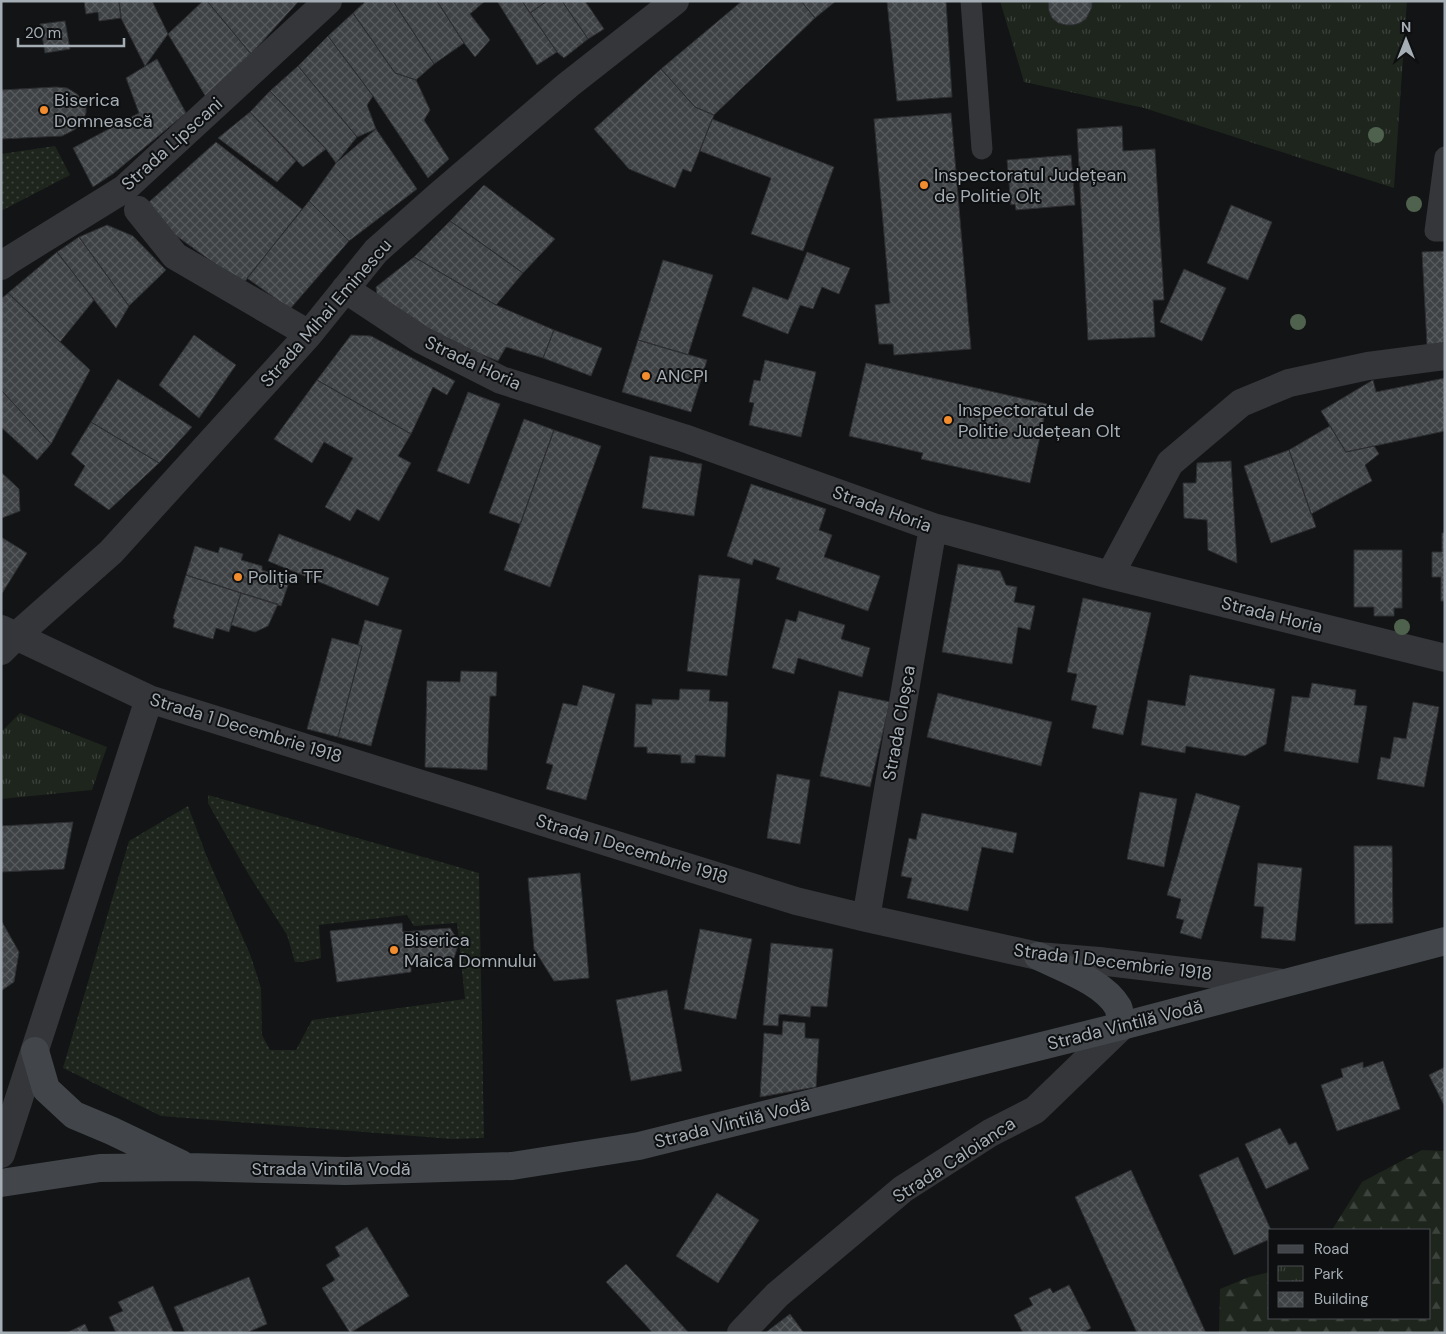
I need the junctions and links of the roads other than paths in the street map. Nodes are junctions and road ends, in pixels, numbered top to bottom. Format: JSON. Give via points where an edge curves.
{"nodes":[{"id":1,"x":328,"y":1,"type":"edge"},
{"id":2,"x":675,"y":1,"type":"edge"},
{"id":3,"x":970,"y":1,"type":"edge"},
{"id":4,"x":982,"y":149,"type":"dead end"},
{"id":5,"x":1445,"y":157,"type":"edge"},
{"id":6,"x":131,"y":200,"type":"junction"},
{"id":7,"x":1445,"y":231,"type":"edge"},
{"id":8,"x":1,"y":266,"type":"edge"},
{"id":9,"x":345,"y":289,"type":"junction"},
{"id":10,"x":309,"y":334,"type":"junction"},
{"id":11,"x":1445,"y":356,"type":"edge"},
{"id":12,"x":933,"y":527,"type":"junction"},
{"id":13,"x":1110,"y":575,"type":"junction"},
{"id":14,"x":6,"y":638,"type":"edge"},
{"id":15,"x":1445,"y":658,"type":"edge"},
{"id":16,"x":149,"y":699,"type":"junction"},
{"id":17,"x":866,"y":918,"type":"junction"},
{"id":18,"x":1445,"y":941,"type":"edge"},
{"id":19,"x":1038,"y":956,"type":"junction"},
{"id":20,"x":1286,"y":984,"type":"junction"},
{"id":21,"x":1122,"y":1026,"type":"junction"},
{"id":22,"x":35,"y":1051,"type":"junction"},
{"id":23,"x":1,"y":1154,"type":"edge"},
{"id":24,"x":187,"y":1167,"type":"junction"},
{"id":25,"x":1,"y":1183,"type":"edge"},
{"id":26,"x":741,"y":1333,"type":"edge"}],
"edges":[{"from":1,"to":6,"type":"street","name":"Strada Lipscani"},
{"from":2,"to":9,"type":"street","name":"Strada Mihai Eminescu","via":[[568,85],[438,196],[376,251]]},
{"from":3,"to":4,"type":"lane"},
{"from":5,"to":7,"type":"lane","via":[[1435,231]]},
{"from":6,"to":8,"type":"street","name":"Strada Lipscani"},
{"from":6,"to":10,"type":"street","via":[[175,256]]},
{"from":9,"to":10,"type":"street","name":"Strada Mihai Eminescu"},
{"from":9,"to":12,"type":"street","name":"Strada Horia","via":[[422,340],[501,380],[684,438]]},
{"from":10,"to":14,"type":"street","name":"Strada Mihai Eminescu","via":[[111,552]]},
{"from":11,"to":13,"type":"street","via":[[1368,366],[1289,383],[1241,403],[1170,463]]},
{"from":12,"to":13,"type":"street","name":"Strada Horia"},
{"from":12,"to":17,"type":"street","name":"Strada Cloșca"},
{"from":13,"to":15,"type":"street","name":"Strada Horia"},
{"from":14,"to":16,"type":"street","name":"Strada 1 Decembrie 1918"},
{"from":16,"to":17,"type":"street","name":"Strada 1 Decembrie 1918","via":[[796,901]]},
{"from":16,"to":22,"type":"street"},
{"from":17,"to":19,"type":"street","name":"Strada 1 Decembrie 1918"},
{"from":18,"to":20,"type":"main road","name":"Strada Vintilă Vodă"},
{"from":19,"to":20,"type":"street","name":"Strada 1 Decembrie 1918"},
{"from":19,"to":21,"type":"main road","via":[[1097,985],[1118,1008]]},
{"from":20,"to":21,"type":"main road","name":"Strada Vintilă Vodă"},
{"from":21,"to":24,"type":"main road","name":"Strada Vintilă Vodă","via":[[638,1146],[512,1166],[346,1171]]},
{"from":21,"to":26,"type":"street","name":"Strada Caloianca","via":[[1035,1110],[990,1134],[904,1189],[776,1295]]},
{"from":22,"to":23,"type":"street"},
{"from":22,"to":24,"type":"main road","via":[[46,1089],[74,1115]]},
{"from":24,"to":25,"type":"main road","name":"Strada Vintilă Vodă","via":[[100,1168]]}]}
